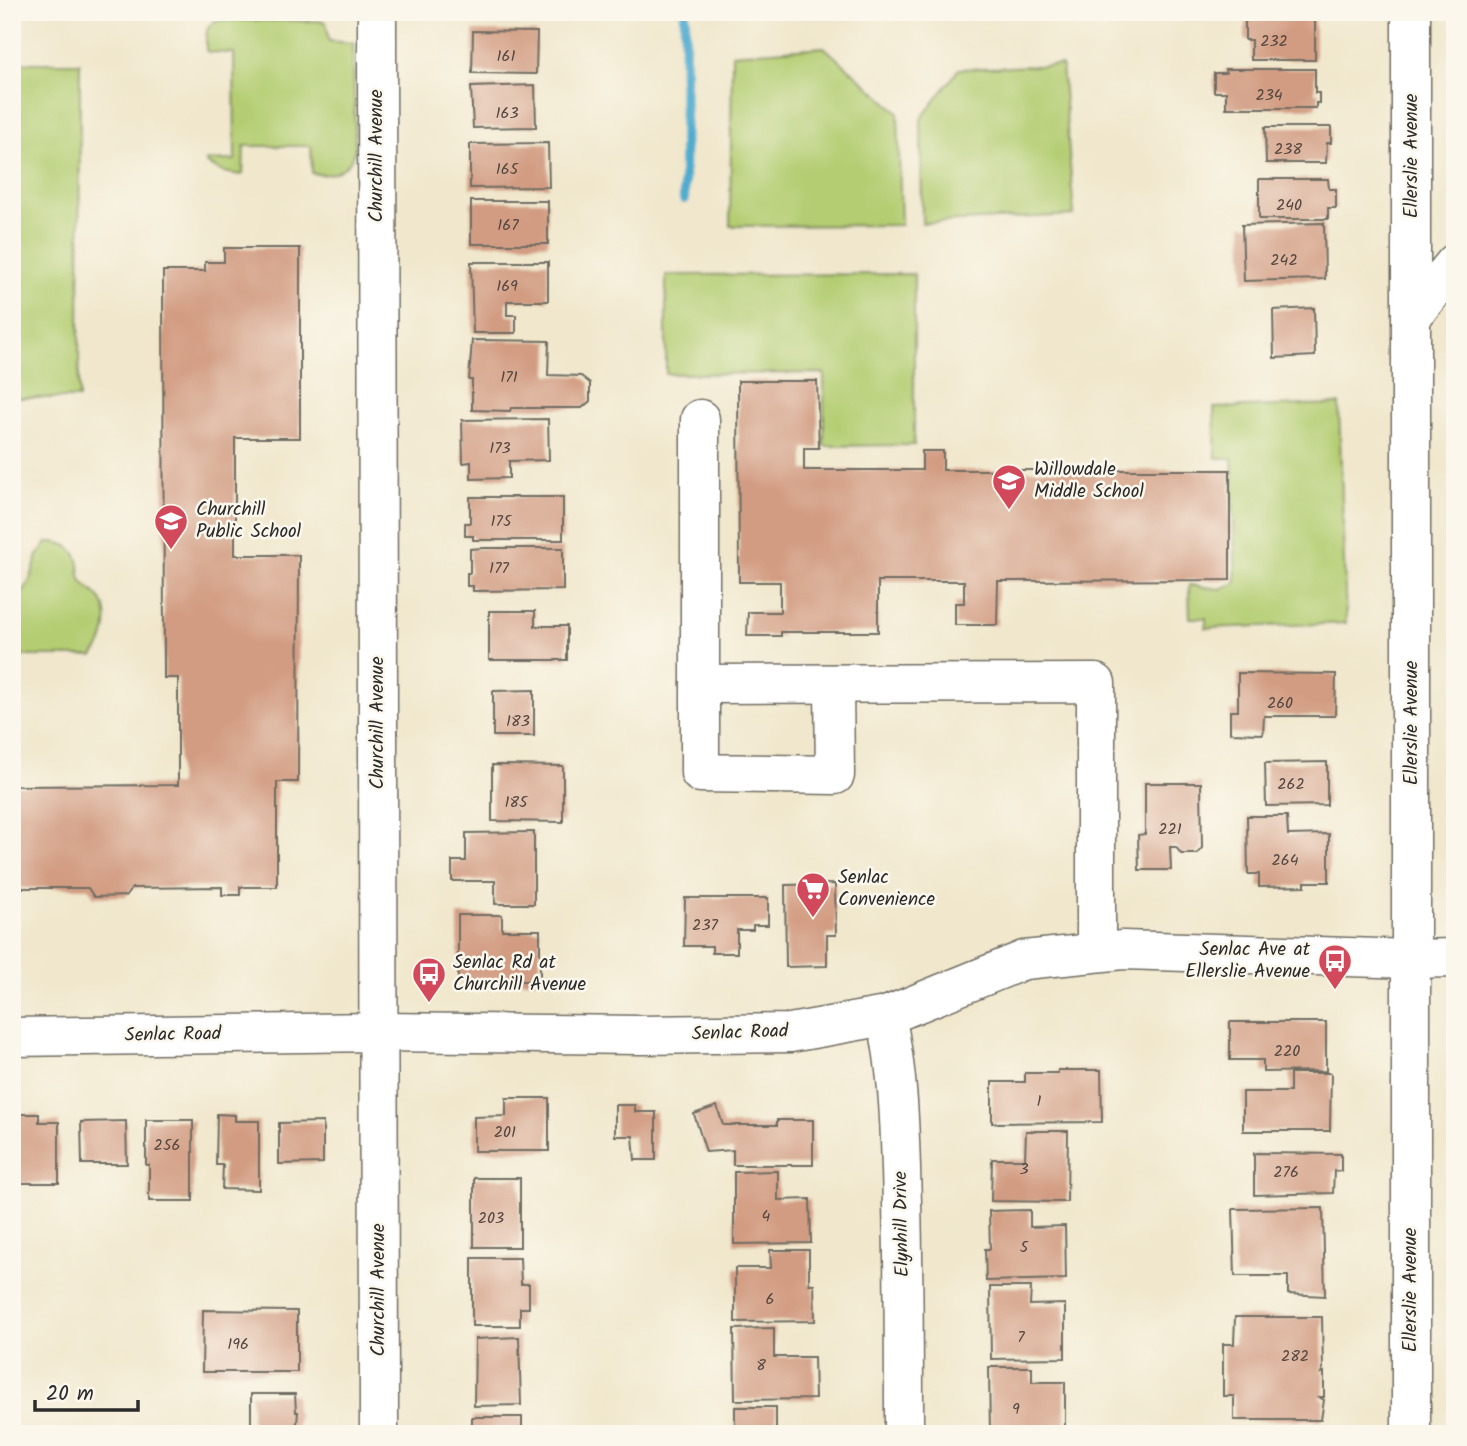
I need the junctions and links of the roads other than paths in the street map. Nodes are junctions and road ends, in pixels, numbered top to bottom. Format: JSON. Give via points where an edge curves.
{"nodes":[{"id":1,"x":377,"y":12,"type":"edge"},
{"id":2,"x":1411,"y":12,"type":"edge"},
{"id":3,"x":1455,"y":263,"type":"edge"},
{"id":4,"x":1412,"y":316,"type":"junction"},
{"id":5,"x":700,"y":419,"type":"dead end"},
{"id":6,"x":700,"y":684,"type":"junction"},
{"id":7,"x":834,"y":684,"type":"junction"},
{"id":8,"x":1096,"y":952,"type":"junction"},
{"id":9,"x":1455,"y":958,"type":"edge"},
{"id":10,"x":1411,"y":959,"type":"junction"},
{"id":11,"x":886,"y":1016,"type":"junction"},
{"id":12,"x":379,"y":1032,"type":"junction"},
{"id":13,"x":12,"y":1037,"type":"edge"},
{"id":14,"x":379,"y":1434,"type":"edge"},
{"id":15,"x":904,"y":1434,"type":"edge"},
{"id":16,"x":1411,"y":1434,"type":"edge"}],
"edges":[{"from":1,"to":12,"type":"street","name":"Churchill Avenue"},
{"from":2,"to":4,"type":"street","name":"Ellerslie Avenue"},
{"from":3,"to":4,"type":"street"},
{"from":4,"to":10,"type":"street","name":"Ellerslie Avenue"},
{"from":5,"to":6,"type":"street"},
{"from":6,"to":7,"type":"street"},
{"from":6,"to":7,"type":"street","via":[[700,773],[835,775]]},
{"from":7,"to":8,"type":"street","via":[[1096,683]]},
{"from":8,"to":10,"type":"street","name":"Senlac Road"},
{"from":8,"to":11,"type":"street","name":"Senlac Road","via":[[1024,960]]},
{"from":9,"to":10,"type":"street","name":"Senlac Road"},
{"from":10,"to":16,"type":"street","name":"Ellerslie Avenue"},
{"from":11,"to":12,"type":"street","name":"Senlac Road","via":[[790,1032]]},
{"from":11,"to":15,"type":"street","name":"Elynhill Drive","via":[[900,1107]]},
{"from":12,"to":13,"type":"street","name":"Senlac Road"},
{"from":12,"to":14,"type":"street","name":"Churchill Avenue"}]}
